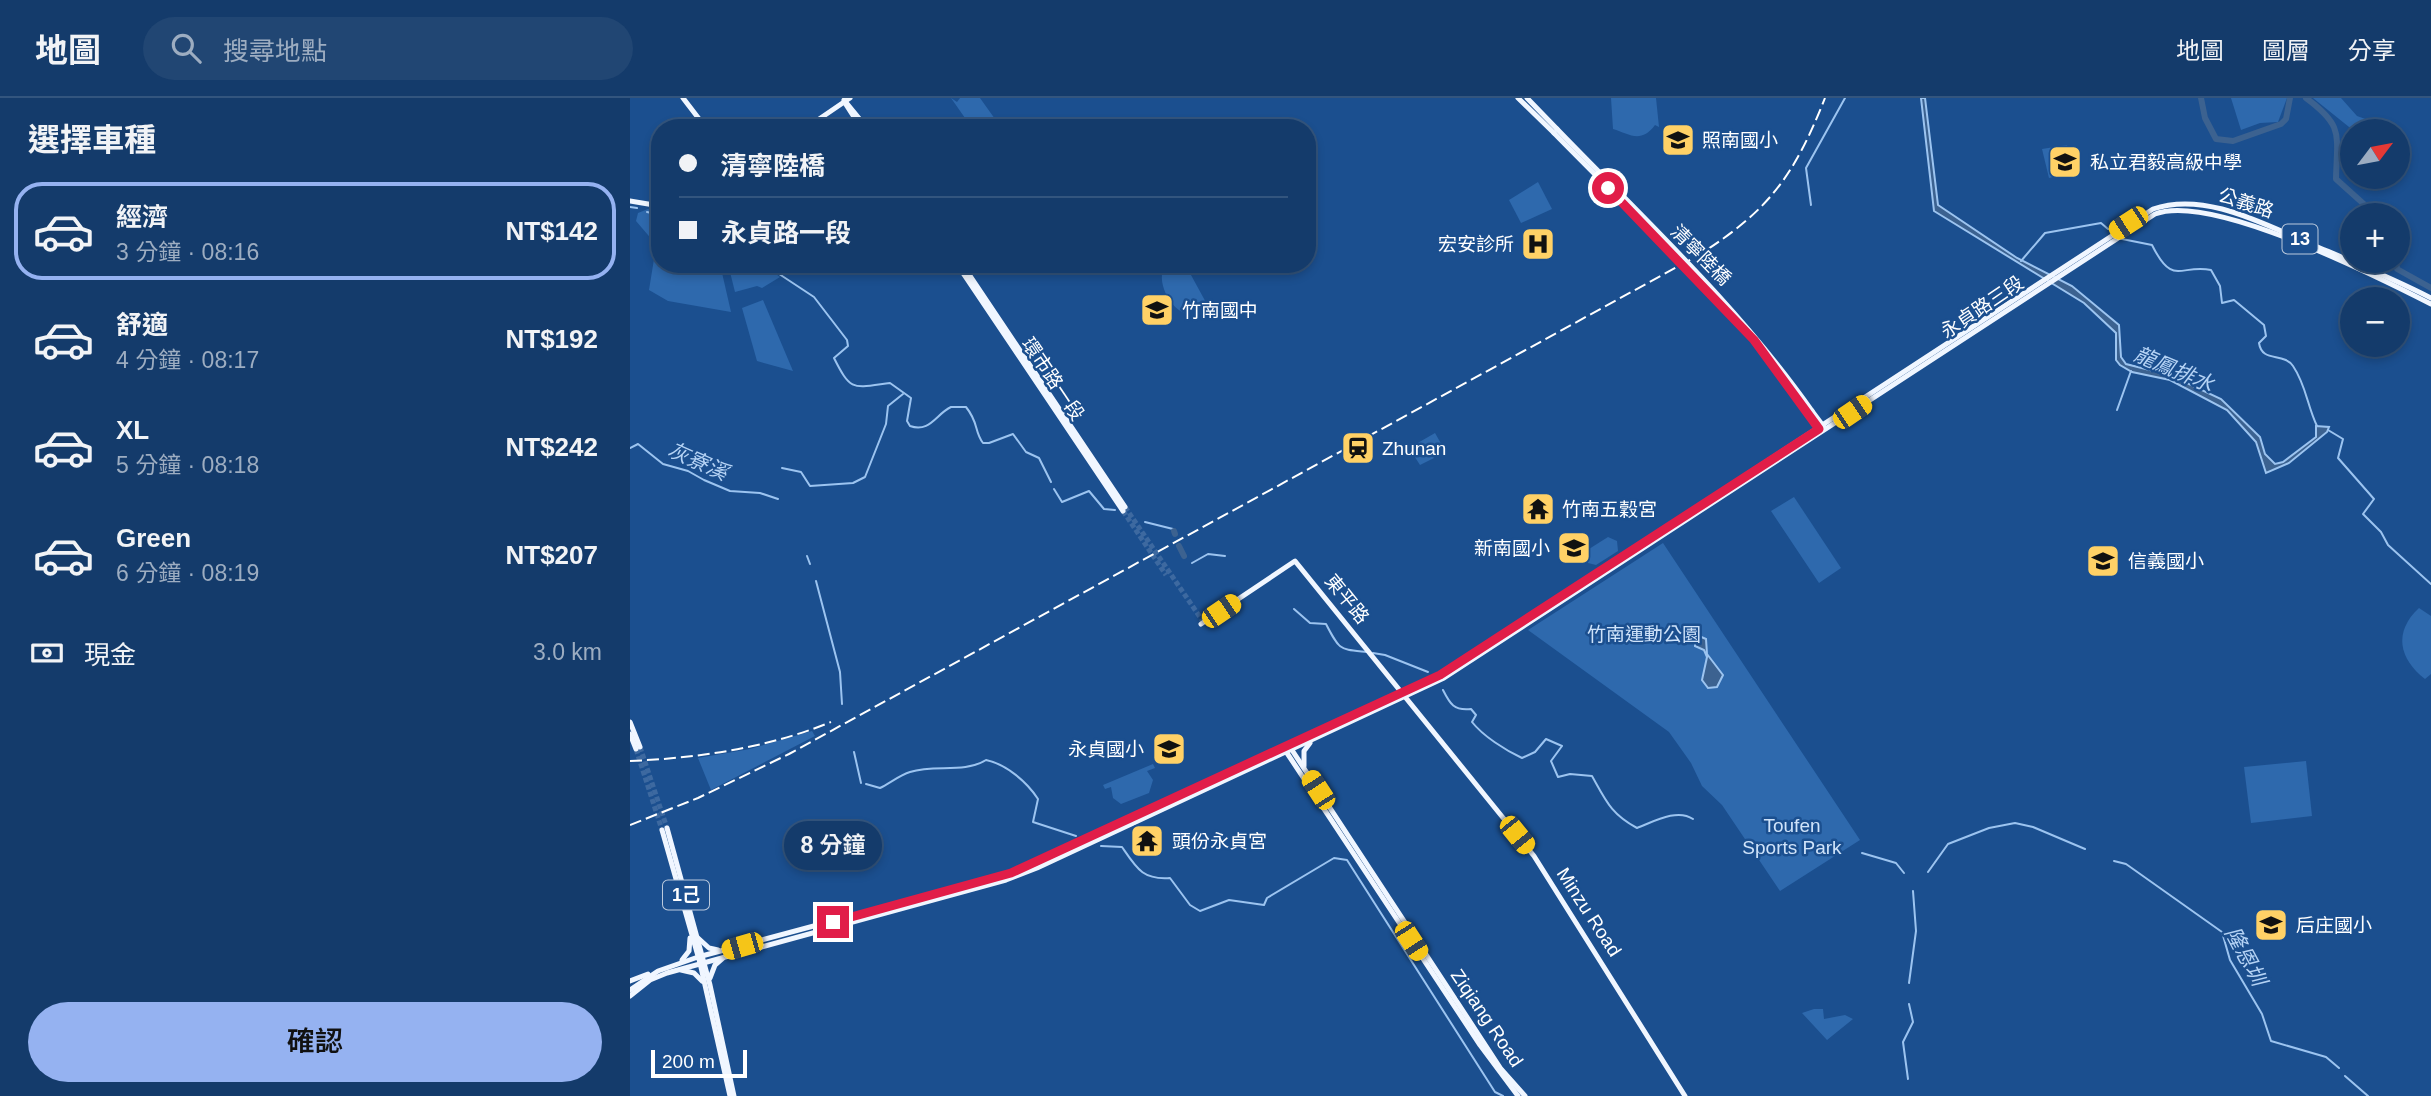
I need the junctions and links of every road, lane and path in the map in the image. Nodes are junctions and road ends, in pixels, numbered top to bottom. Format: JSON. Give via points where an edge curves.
{"nodes":[{"id":1,"x":683,"y":98,"type":"edge"},
{"id":2,"x":1518,"y":98,"type":"edge"},
{"id":3,"x":1527,"y":98,"type":"edge"},
{"id":4,"x":847,"y":99,"type":"edge"},
{"id":5,"x":699,"y":119,"type":"edge"},
{"id":6,"x":819,"y":119,"type":"edge"},
{"id":7,"x":857,"y":119,"type":"edge"},
{"id":8,"x":861,"y":119,"type":"edge"},
{"id":9,"x":1555,"y":131,"type":"junction"},
{"id":10,"x":630,"y":201,"type":"edge"},
{"id":11,"x":651,"y":204,"type":"edge"},
{"id":12,"x":2162,"y":208,"type":"joint"},
{"id":13,"x":2289,"y":237,"type":"junction"},
{"id":14,"x":963,"y":273,"type":"edge"},
{"id":15,"x":968,"y":273,"type":"edge"},
{"id":16,"x":2431,"y":298,"type":"edge"},
{"id":17,"x":2431,"y":304,"type":"edge"},
{"id":18,"x":1034,"y":375,"type":"junction"},
{"id":19,"x":1822,"y":429,"type":"junction"},
{"id":20,"x":1124,"y":509,"type":"tunnel mouth"},
{"id":21,"x":1202,"y":624,"type":"dead end"},
{"id":22,"x":1371,"y":654,"type":"joint"},
{"id":23,"x":1404,"y":695,"type":"junction"},
{"id":24,"x":630,"y":722,"type":"edge"},
{"id":25,"x":630,"y":734,"type":"edge"},
{"id":26,"x":1311,"y":741,"type":"junction"},
{"id":27,"x":1288,"y":749,"type":"junction"},
{"id":28,"x":1304,"y":769,"type":"junction"},
{"id":29,"x":690,"y":928,"type":"junction"},
{"id":30,"x":697,"y":937,"type":"junction"},
{"id":31,"x":726,"y":953,"type":"junction"},
{"id":32,"x":701,"y":959,"type":"junction"},
{"id":33,"x":677,"y":967,"type":"junction"},
{"id":34,"x":658,"y":971,"type":"junction"},
{"id":35,"x":630,"y":981,"type":"edge"},
{"id":36,"x":708,"y":985,"type":"junction"},
{"id":37,"x":630,"y":990,"type":"edge"},
{"id":38,"x":630,"y":996,"type":"edge"},
{"id":39,"x":732,"y":1096,"type":"edge"},
{"id":40,"x":1518,"y":1096,"type":"edge"},
{"id":41,"x":1525,"y":1096,"type":"edge"},
{"id":42,"x":1685,"y":1096,"type":"edge"}],
"edges":[{"from":1,"to":5,"type":"main road"},
{"from":2,"to":9,"type":"main road"},
{"from":3,"to":9,"type":"main road"},
{"from":4,"to":6,"type":"main road"},
{"from":4,"to":7,"type":"main road"},
{"from":4,"to":8,"type":"main road"},
{"from":9,"to":19,"type":"main road","name":"清寧陸橋","bridge":true,"via":[[1734,318]]},
{"from":10,"to":11,"type":"main road"},
{"from":12,"to":13,"type":"main road","name":"公義路","number":"13","via":[[2198,205],[2239,214]]},
{"from":12,"to":19,"type":"main road","name":"永貞路三段","number":"13","via":[[2136,218]]},
{"from":13,"to":16,"type":"main road","name":"公義路","number":"13"},
{"from":13,"to":17,"type":"main road","name":"公義路","number":"13"},
{"from":14,"to":18,"type":"main road","name":"環市路一段"},
{"from":15,"to":18,"type":"main road","name":"環市路一段"},
{"from":18,"to":20,"type":"main road","name":"環市路一段"},
{"from":19,"to":23,"type":"main road","number":"13","via":[[1444,678]]},
{"from":21,"to":22,"type":"main road","name":"東平路","via":[[1295,561]]},
{"from":22,"to":23,"type":"main road","name":"Minzu Road"},
{"from":23,"to":26,"type":"main road","number":"13"},
{"from":23,"to":27,"type":"main road","number":"13"},
{"from":23,"to":42,"type":"main road","name":"Minzu Road","via":[[1534,856]]},
{"from":24,"to":25,"type":"main road","via":[[638,748]]},
{"from":26,"to":27,"type":"main road","number":"13"},
{"from":26,"to":28,"type":"main road","via":[[1304,751]]},
{"from":27,"to":28,"type":"main road","name":"Ziqiang Road"},
{"from":27,"to":31,"type":"main road","via":[[1011,873]]},
{"from":27,"to":40,"type":"main road","name":"Ziqiang Road","via":[[1479,1045]]},
{"from":28,"to":41,"type":"main road","name":"Ziqiang Road","via":[[1501,1069]]},
{"from":29,"to":30,"type":"main road","number":"1己","via":[[664,829]]},
{"from":29,"to":32,"type":"main road","number":"1己"},
{"from":29,"to":33,"type":"main road","via":[[689,951]]},
{"from":30,"to":31,"type":"main road","via":[[709,948]]},
{"from":30,"to":32,"type":"main road","number":"1己"},
{"from":31,"to":32,"type":"main road"},
{"from":31,"to":36,"type":"main road","via":[[715,965]]},
{"from":32,"to":33,"type":"main road"},
{"from":32,"to":36,"type":"main road"},
{"from":33,"to":34,"type":"main road"},
{"from":33,"to":36,"type":"main road"},
{"from":33,"to":38,"type":"main road"},
{"from":34,"to":35,"type":"main road"},
{"from":34,"to":37,"type":"main road"},
{"from":36,"to":39,"type":"main road"}]}
